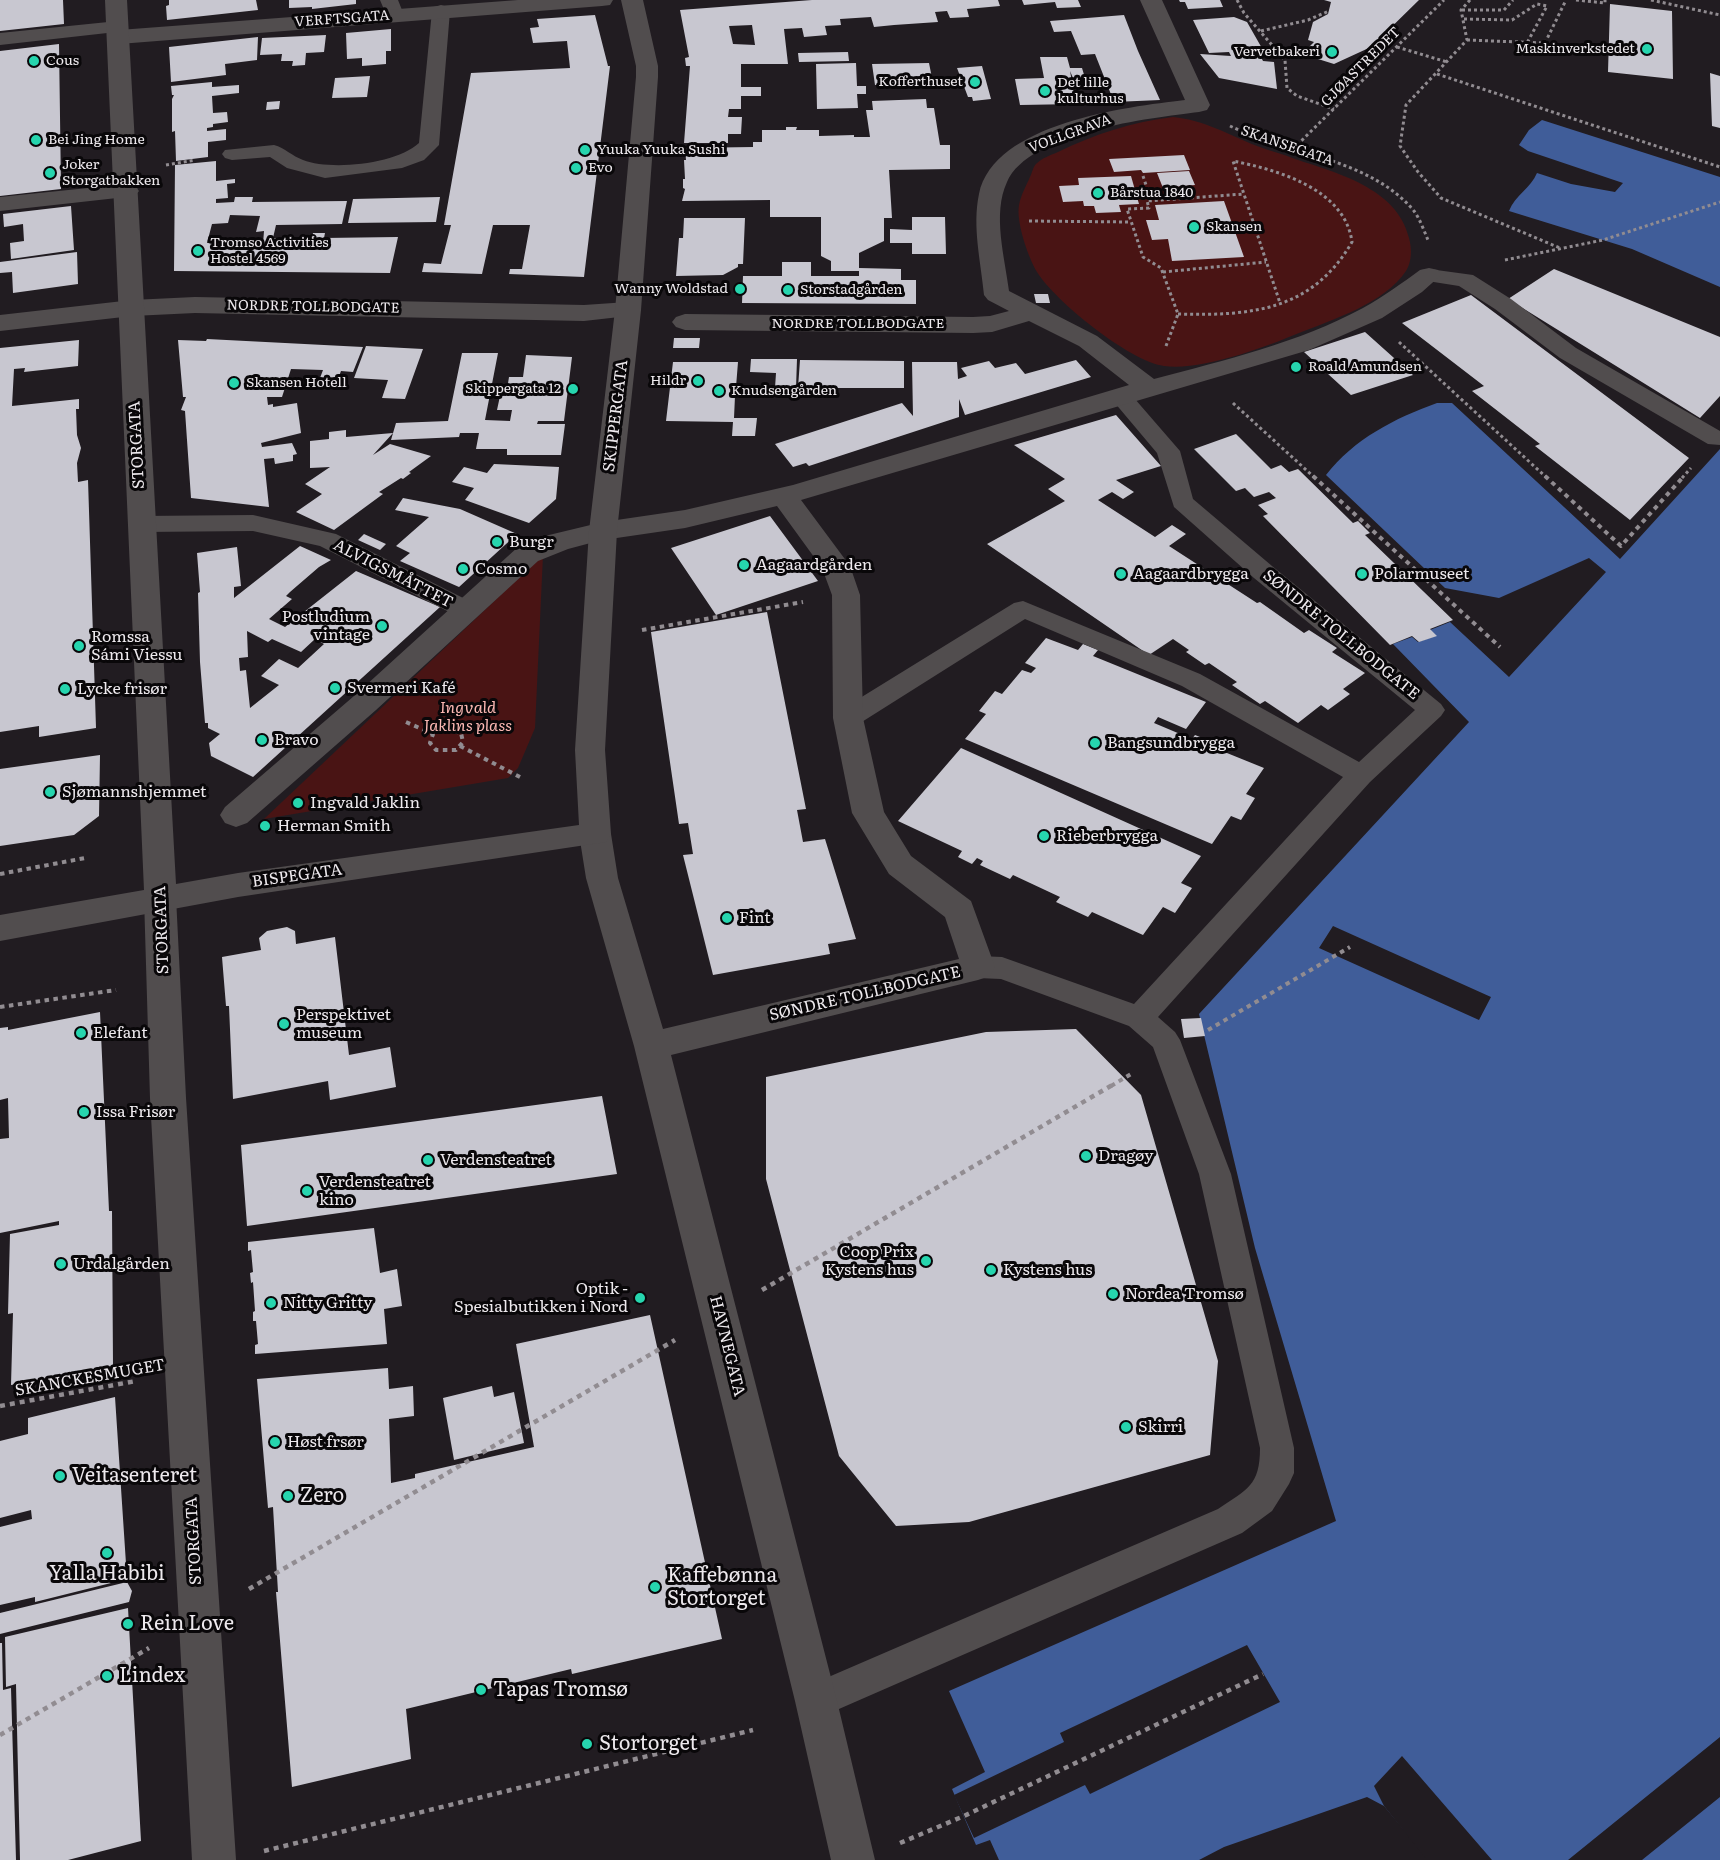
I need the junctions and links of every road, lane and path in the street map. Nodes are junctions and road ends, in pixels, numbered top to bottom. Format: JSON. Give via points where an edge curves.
{"nodes":[{"id":1,"x":116,"y":0,"type":"edge"},
{"id":2,"x":602,"y":0,"type":"edge"},
{"id":3,"x":632,"y":0,"type":"edge"},
{"id":4,"x":1151,"y":0,"type":"edge"},
{"id":5,"x":1237,"y":0,"type":"edge"},
{"id":6,"x":1444,"y":0,"type":"edge"},
{"id":7,"x":1470,"y":0,"type":"edge"},
{"id":8,"x":1513,"y":0,"type":"edge"},
{"id":9,"x":1566,"y":0,"type":"edge"},
{"id":10,"x":1576,"y":0,"type":"edge"},
{"id":11,"x":1605,"y":0,"type":"edge"},
{"id":12,"x":1651,"y":0,"type":"edge"},
{"id":13,"x":392,"y":7,"type":"edge"},
{"id":14,"x":1461,"y":10,"type":"junction"},
{"id":15,"x":441,"y":11,"type":"junction"},
{"id":16,"x":1329,"y":12,"type":"dead end"},
{"id":17,"x":1720,"y":15,"type":"edge"},
{"id":18,"x":1464,"y":19,"type":"junction"},
{"id":19,"x":118,"y":32,"type":"junction"},
{"id":20,"x":1260,"y":32,"type":"junction"},
{"id":21,"x":0,"y":39,"type":"edge"},
{"id":22,"x":1467,"y":40,"type":"junction"},
{"id":23,"x":1527,"y":43,"type":"junction"},
{"id":24,"x":1397,"y":46,"type":"junction"},
{"id":25,"x":1447,"y":62,"type":"junction"},
{"id":26,"x":1437,"y":74,"type":"junction"},
{"id":27,"x":1199,"y":105,"type":"junction"},
{"id":28,"x":1334,"y":109,"type":"junction"},
{"id":29,"x":1293,"y":149,"type":"junction"},
{"id":30,"x":232,"y":154,"type":"dead end"},
{"id":31,"x":1720,"y":167,"type":"edge"},
{"id":32,"x":1143,"y":176,"type":"dead end"},
{"id":33,"x":128,"y":191,"type":"junction"},
{"id":34,"x":1244,"y":194,"type":"junction"},
{"id":35,"x":1151,"y":200,"type":"junction"},
{"id":36,"x":1720,"y":202,"type":"edge"},
{"id":37,"x":0,"y":204,"type":"edge"},
{"id":38,"x":1033,"y":221,"type":"dead end"},
{"id":39,"x":1131,"y":222,"type":"junction"},
{"id":40,"x":1561,"y":249,"type":"junction"},
{"id":41,"x":1266,"y":262,"type":"junction"},
{"id":42,"x":1163,"y":272,"type":"junction"},
{"id":43,"x":1429,"y":275,"type":"junction"},
{"id":44,"x":1280,"y":303,"type":"junction"},
{"id":45,"x":132,"y":308,"type":"junction"},
{"id":46,"x":628,"y":310,"type":"junction"},
{"id":47,"x":1029,"y":313,"type":"junction"},
{"id":48,"x":1178,"y":314,"type":"junction"},
{"id":49,"x":1371,"y":314,"type":"junction"},
{"id":50,"x":685,"y":322,"type":"dead end"},
{"id":51,"x":0,"y":323,"type":"edge"},
{"id":52,"x":1202,"y":374,"type":"junction"},
{"id":53,"x":1149,"y":388,"type":"junction"},
{"id":54,"x":1120,"y":396,"type":"junction"},
{"id":55,"x":1716,"y":439,"type":"joint"},
{"id":56,"x":783,"y":495,"type":"junction"},
{"id":57,"x":142,"y":524,"type":"junction"},
{"id":58,"x":603,"y":531,"type":"junction"},
{"id":59,"x":846,"y":595,"type":"junction"},
{"id":60,"x":466,"y":610,"type":"junction"},
{"id":61,"x":641,"y":630,"type":"dead end"},
{"id":62,"x":1500,"y":647,"type":"dead end"},
{"id":63,"x":848,"y":718,"type":"junction"},
{"id":64,"x":460,"y":746,"type":"junction"},
{"id":65,"x":1361,"y":775,"type":"junction"},
{"id":66,"x":520,"y":777,"type":"dead end"},
{"id":67,"x":236,"y":815,"type":"dead end"},
{"id":68,"x":595,"y":834,"type":"junction"},
{"id":69,"x":85,"y":858,"type":"dead end"},
{"id":70,"x":0,"y":874,"type":"edge"},
{"id":71,"x":160,"y":897,"type":"junction"},
{"id":72,"x":0,"y":928,"type":"edge"},
{"id":73,"x":163,"y":961,"type":"junction"},
{"id":74,"x":978,"y":967,"type":"junction"},
{"id":75,"x":0,"y":1007,"type":"edge"},
{"id":76,"x":1139,"y":1018,"type":"junction"},
{"id":77,"x":651,"y":1046,"type":"junction"},
{"id":78,"x":184,"y":1373,"type":"junction"},
{"id":79,"x":0,"y":1406,"type":"edge"},
{"id":80,"x":1263,"y":1674,"type":"dead end"},
{"id":81,"x":816,"y":1701,"type":"junction"},
{"id":82,"x":753,"y":1730,"type":"dead end"},
{"id":83,"x":892,"y":1847,"type":"dead end"},
{"id":84,"x":260,"y":1852,"type":"dead end"},
{"id":85,"x":214,"y":1860,"type":"edge"},
{"id":86,"x":853,"y":1860,"type":"edge"}],
"edges":[{"from":1,"to":19,"type":"street","name":"STORGATA"},
{"from":2,"to":15,"type":"street","name":"VERFTSGATA"},
{"from":3,"to":46,"type":"street","name":"SKIPPERGATA","via":[[647,66]]},
{"from":4,"to":27,"type":"street"},
{"from":5,"to":20,"type":"path"},
{"from":6,"to":24,"type":"path","name":"GJØASTREDET"},
{"from":7,"to":14,"type":"path"},
{"from":8,"to":14,"type":"path","via":[[1504,10]]},
{"from":9,"to":23,"type":"path","via":[[1545,44]]},
{"from":10,"to":11,"type":"path"},
{"from":12,"to":17,"type":"path"},
{"from":13,"to":15,"type":"street","name":"VERFTSGATA"},
{"from":13,"to":19,"type":"street","name":"VERFTSGATA"},
{"from":14,"to":18,"type":"path"},
{"from":15,"to":30,"type":"lane","via":[[429,145],[417,156],[395,164],[325,172],[294,164],[274,151]]},
{"from":16,"to":20,"type":"path"},
{"from":18,"to":22,"type":"path"},
{"from":18,"to":23,"type":"path","via":[[1512,20],[1537,4],[1547,6]]},
{"from":19,"to":21,"type":"lane","name":"VERFTSGATA"},
{"from":19,"to":33,"type":"street","name":"STORGATA"},
{"from":20,"to":28,"type":"path","via":[[1285,60],[1287,88],[1297,96]]},
{"from":22,"to":23,"type":"path"},
{"from":22,"to":25,"type":"path"},
{"from":24,"to":25,"type":"path"},
{"from":24,"to":28,"type":"path","name":"GJØASTREDET"},
{"from":25,"to":26,"type":"path"},
{"from":26,"to":31,"type":"path"},
{"from":26,"to":40,"type":"path","via":[[1406,105],[1400,146],[1418,172],[1441,198]]},
{"from":27,"to":29,"type":"path","name":"SKANSEGATA","via":[[1233,128]]},
{"from":27,"to":47,"type":"street","name":"VOLLGRAVA","via":[[1080,127],[1012,158],[995,180],[991,194],[997,295]]},
{"from":28,"to":29,"type":"path","name":"GJØASTREDET"},
{"from":29,"to":43,"type":"path","name":"SKANSEGATA","via":[[1380,181],[1406,201],[1422,221],[1430,256]]},
{"from":32,"to":35,"type":"path"},
{"from":33,"to":37,"type":"street"},
{"from":33,"to":45,"type":"street","name":"STORGATA"},
{"from":34,"to":35,"type":"path"},
{"from":34,"to":41,"type":"path"},
{"from":34,"to":44,"type":"path","via":[[1233,161],[1293,179],[1326,198],[1348,222],[1352,242],[1335,268],[1316,285]]},
{"from":35,"to":39,"type":"path","via":[[1147,201],[1149,208],[1127,209]]},
{"from":36,"to":40,"type":"path","via":[[1603,240]]},
{"from":38,"to":39,"type":"path","via":[[1097,225]]},
{"from":39,"to":42,"type":"path","via":[[1143,257]]},
{"from":40,"to":43,"type":"path"},
{"from":41,"to":42,"type":"path"},
{"from":41,"to":44,"type":"path"},
{"from":42,"to":48,"type":"path"},
{"from":43,"to":49,"type":"street"},
{"from":43,"to":55,"type":"lane","via":[[1465,280],[1568,353]]},
{"from":44,"to":48,"type":"path","via":[[1225,314]]},
{"from":45,"to":46,"type":"street","name":"NORDRE TOLLBODGATE","via":[[195,305],[585,313]]},
{"from":45,"to":51,"type":"street","name":"NORDRE TOLLBODGATE"},
{"from":45,"to":57,"type":"street","name":"STORGATA"},
{"from":46,"to":58,"type":"street","name":"SKIPPERGATA"},
{"from":47,"to":50,"type":"street","name":"NORDRE TOLLBODGATE","via":[[992,324],[973,325]]},
{"from":47,"to":53,"type":"street","name":"VOLLGRAVA","via":[[1088,342]]},
{"from":48,"to":53,"type":"path"},
{"from":49,"to":52,"type":"street","via":[[1310,339]]},
{"from":49,"to":55,"type":"path","via":[[1621,546]]},
{"from":52,"to":53,"type":"street"},
{"from":52,"to":62,"type":"path"},
{"from":53,"to":54,"type":"street"},
{"from":54,"to":56,"type":"street"},
{"from":54,"to":65,"type":"lane","name":"SØNDRE TOLLBODGATE","via":[[1168,451],[1182,502],[1432,710]]},
{"from":56,"to":58,"type":"street","via":[[696,517]]},
{"from":56,"to":59,"type":"street","name":"SØNDRE TOLLBODGATE","via":[[836,566]]},
{"from":57,"to":60,"type":"lane","name":"ALVIGSMÅTTET","via":[[253,523],[327,540]]},
{"from":57,"to":71,"type":"street","name":"STORGATA"},
{"from":58,"to":60,"type":"street","via":[[528,554]]},
{"from":58,"to":68,"type":"street","name":"SKIPPERGATA","via":[[590,750]]},
{"from":59,"to":61,"type":"path"},
{"from":59,"to":63,"type":"street","name":"SØNDRE TOLLBODGATE"},
{"from":60,"to":67,"type":"street"},
{"from":63,"to":65,"type":"lane","via":[[1023,609],[1191,680]]},
{"from":63,"to":74,"type":"street","name":"SØNDRE TOLLBODGATE","via":[[868,813],[900,865],[959,910]]},
{"from":64,"to":64,"type":"path","via":[[461,733],[451,729],[438,731],[430,739],[432,748],[442,752]]},
{"from":64,"to":66,"type":"path"},
{"from":65,"to":76,"type":"lane"},
{"from":68,"to":71,"type":"street","name":"BISPEGATA"},
{"from":68,"to":77,"type":"street","name":"HAVNEGATA","via":[[602,878]]},
{"from":69,"to":70,"type":"path"},
{"from":71,"to":72,"type":"street","name":"BISPEGATA"},
{"from":71,"to":73,"type":"street","name":"STORGATA"},
{"from":73,"to":75,"type":"path","via":[[116,990]]},
{"from":73,"to":78,"type":"street","name":"STORGATA"},
{"from":74,"to":76,"type":"lane","via":[[1002,968]]},
{"from":74,"to":77,"type":"street","name":"SØNDRE TOLLBODGATE"},
{"from":76,"to":81,"type":"lane","via":[[1166,1040],[1215,1174],[1277,1448],[1277,1473],[1260,1500],[1230,1521]]},
{"from":77,"to":81,"type":"street","name":"HAVNEGATA"},
{"from":78,"to":79,"type":"path","name":"SKANCKESMUGET"},
{"from":78,"to":85,"type":"street","name":"STORGATA"},
{"from":80,"to":83,"type":"path"},
{"from":81,"to":86,"type":"street","name":"HAVNEGATA"},
{"from":82,"to":84,"type":"path"}]}
